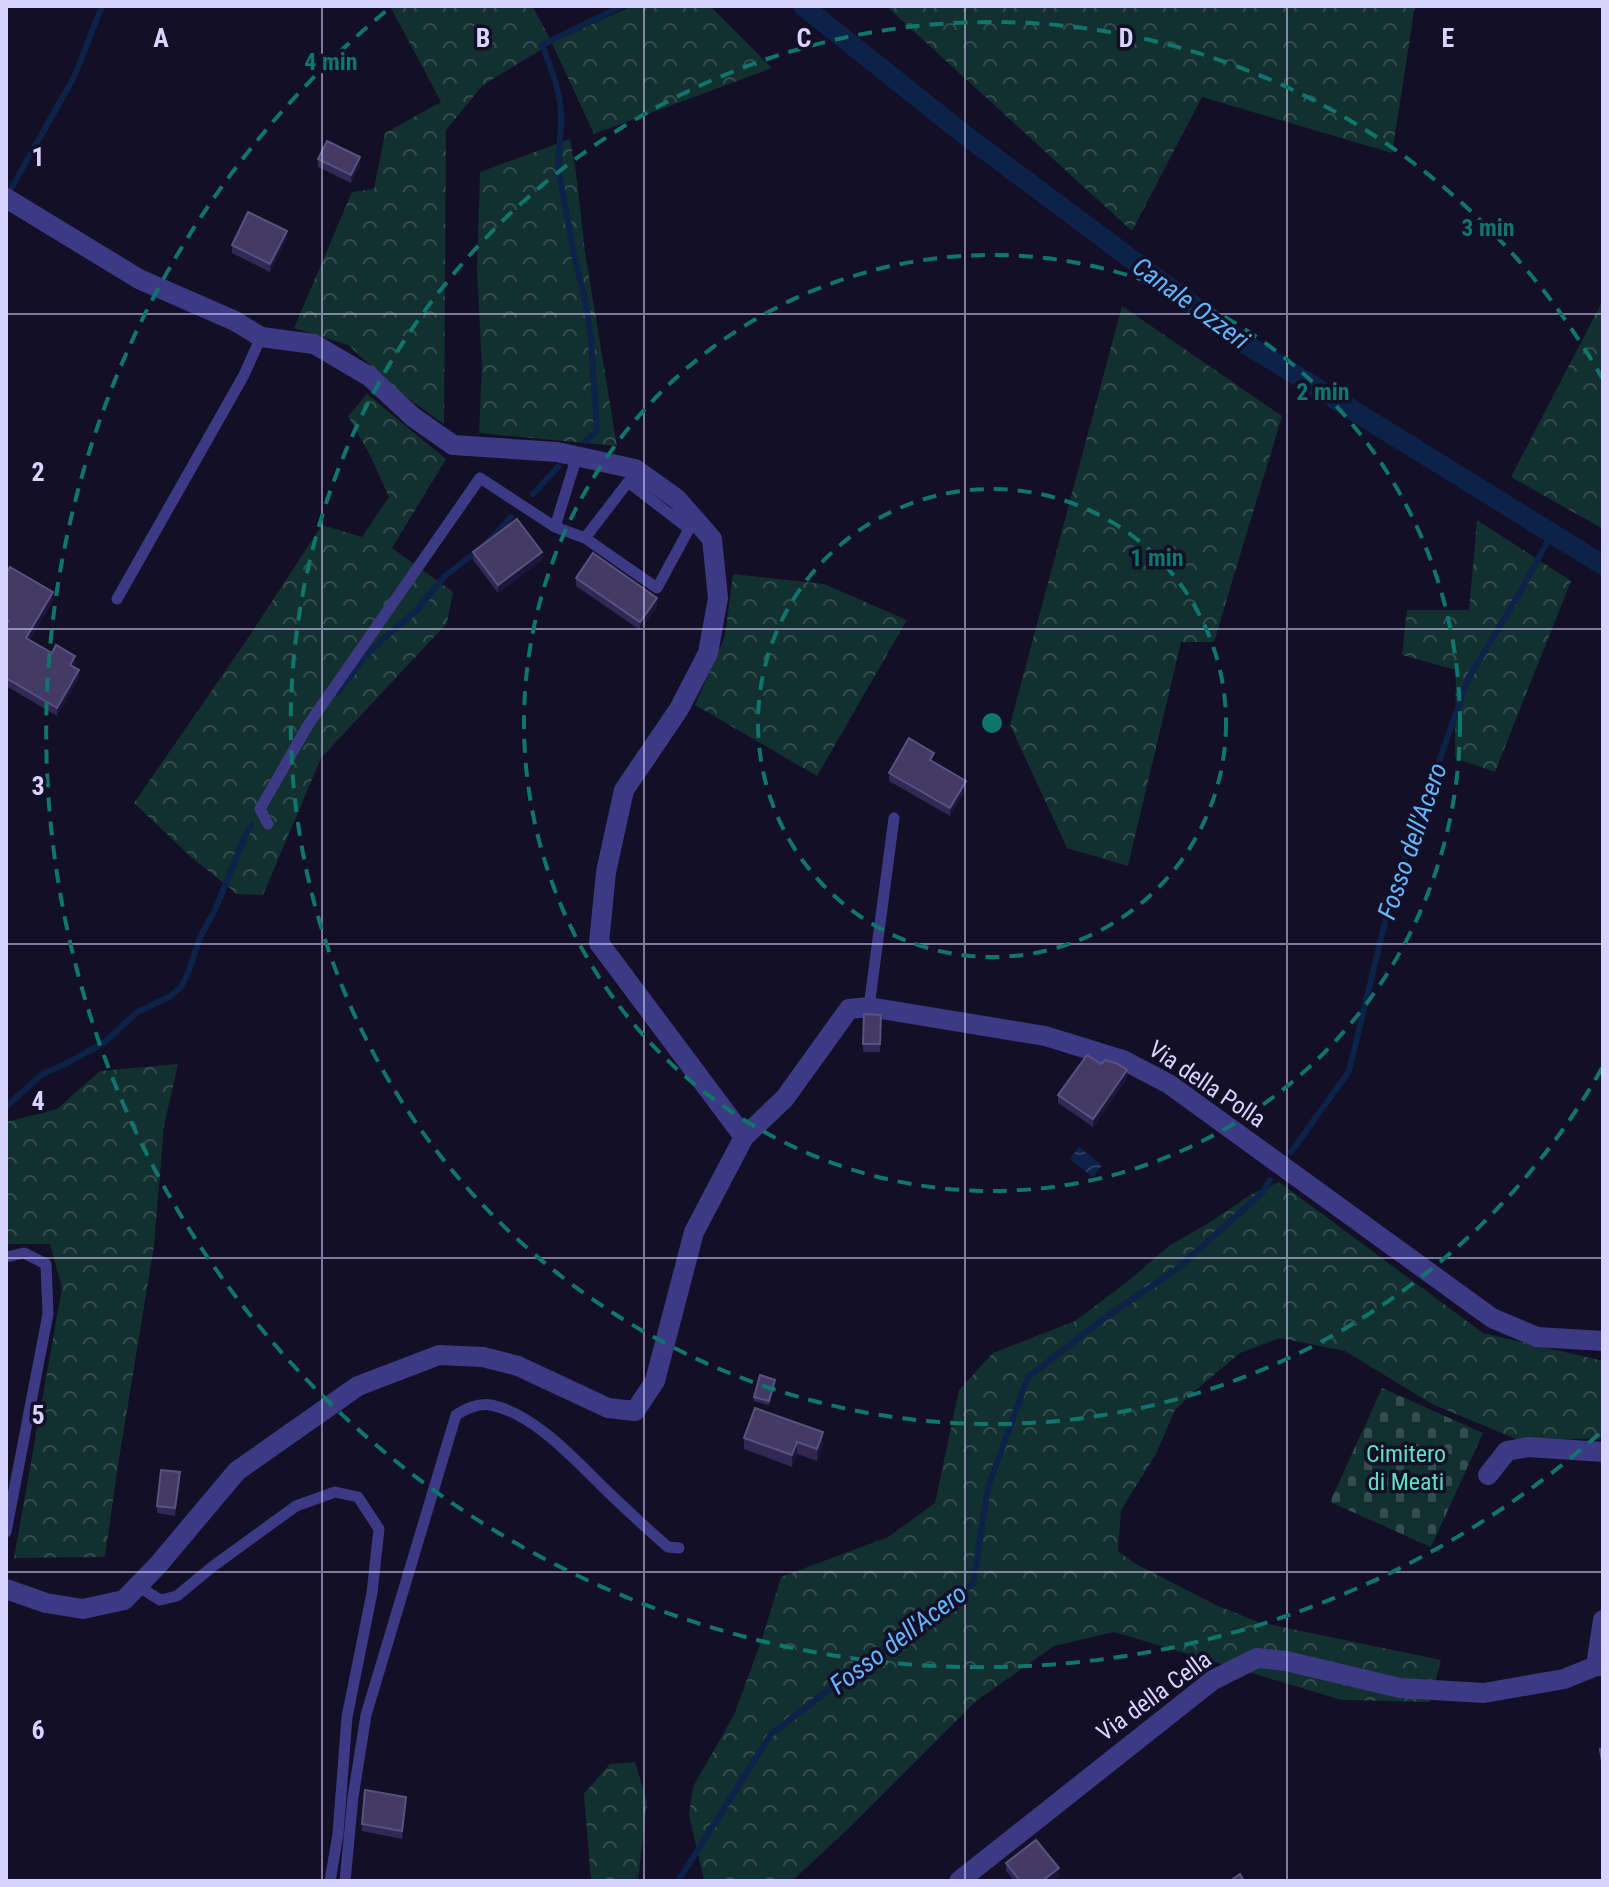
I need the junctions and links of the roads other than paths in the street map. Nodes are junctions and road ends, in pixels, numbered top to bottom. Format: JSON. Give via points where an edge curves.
{"nodes":[{"id":1,"x":6,"y":198,"type":"edge"},
{"id":2,"x":261,"y":337,"type":"junction"},
{"id":3,"x":577,"y":456,"type":"junction"},
{"id":4,"x":555,"y":527,"type":"junction"},
{"id":5,"x":585,"y":538,"type":"junction"},
{"id":6,"x":117,"y":599,"type":"dead end"},
{"id":7,"x":894,"y":818,"type":"dead end"},
{"id":8,"x":268,"y":824,"type":"dead end"},
{"id":9,"x":869,"y":1007,"type":"junction"},
{"id":10,"x":744,"y":1137,"type":"junction"},
{"id":11,"x":6,"y":1257,"type":"edge"},
{"id":12,"x":1603,"y":1341,"type":"edge"},
{"id":13,"x":1603,"y":1452,"type":"edge"},
{"id":14,"x":1488,"y":1475,"type":"dead end"},
{"id":15,"x":6,"y":1532,"type":"edge"},
{"id":16,"x":679,"y":1548,"type":"dead end"},
{"id":17,"x":138,"y":1586,"type":"junction"},
{"id":18,"x":6,"y":1589,"type":"edge"},
{"id":19,"x":1603,"y":1620,"type":"edge"},
{"id":20,"x":1600,"y":1666,"type":"edge"},
{"id":21,"x":330,"y":1881,"type":"edge"},
{"id":22,"x":345,"y":1881,"type":"edge"},
{"id":23,"x":959,"y":1881,"type":"edge"}],
"edges":[{"from":1,"to":2,"type":"street","via":[[139,279]]},
{"from":2,"to":3,"type":"street","via":[[314,344],[370,377],[453,445]]},
{"from":2,"to":6,"type":"lane"},
{"from":3,"to":4,"type":"lane"},
{"from":3,"to":10,"type":"street","via":[[635,469],[677,499],[712,539],[718,598],[708,653],[679,709],[624,790],[606,872],[599,943]]},
{"from":4,"to":5,"type":"lane"},
{"from":4,"to":8,"type":"lane","via":[[480,478],[308,725],[260,809]]},
{"from":5,"to":5,"type":"lane","via":[[628,482],[689,529],[657,588]]},
{"from":7,"to":9,"type":"lane"},
{"from":9,"to":10,"type":"street","via":[[849,1009],[785,1098]]},
{"from":9,"to":12,"type":"street","name":"Via della Polla","via":[[1045,1036],[1123,1060],[1169,1084],[1492,1318],[1537,1337]]},
{"from":10,"to":17,"type":"street","via":[[694,1232],[655,1381],[635,1411],[608,1408],[518,1366],[483,1357],[439,1355],[358,1386],[237,1471]]},
{"from":11,"to":15,"type":"lane","via":[[24,1253],[46,1264],[48,1314]]},
{"from":13,"to":14,"type":"street","via":[[1528,1447],[1507,1451]]},
{"from":16,"to":22,"type":"lane","via":[[668,1547],[534,1425],[488,1404],[456,1415],[366,1715]]},
{"from":17,"to":18,"type":"street","via":[[124,1600],[83,1609]]},
{"from":17,"to":21,"type":"lane","via":[[160,1600],[177,1596],[296,1506],[335,1492],[358,1497],[379,1529],[347,1717]]},
{"from":19,"to":20,"type":"street"},
{"from":20,"to":23,"type":"street","name":"Via della Cella","via":[[1564,1679],[1484,1693],[1400,1688],[1257,1658],[1213,1680]]}]}
